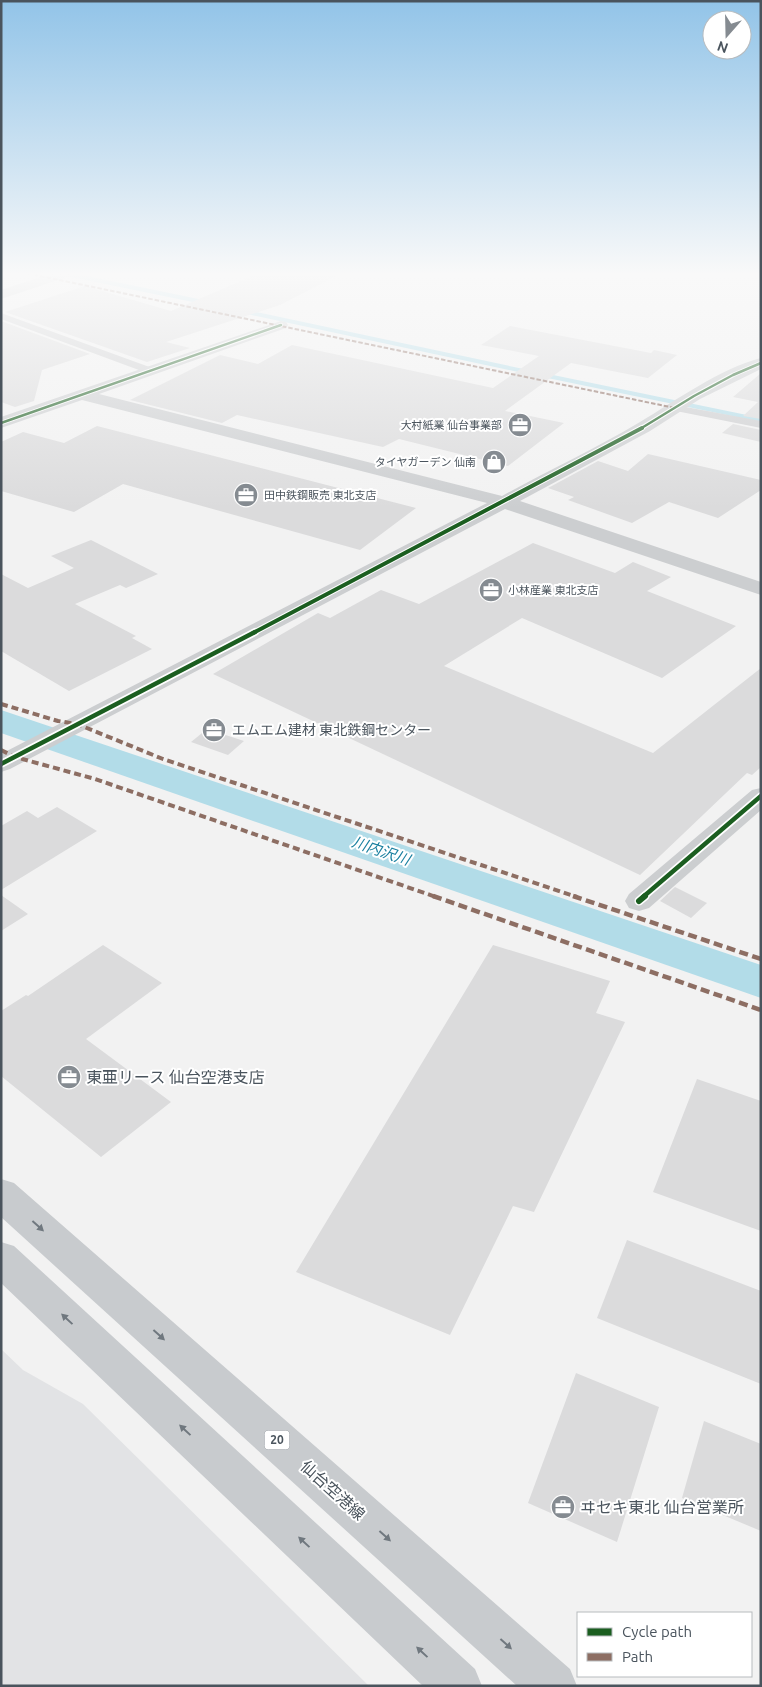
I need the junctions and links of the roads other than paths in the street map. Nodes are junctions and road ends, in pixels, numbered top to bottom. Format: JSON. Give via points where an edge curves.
{"nodes":[{"id":1,"x":96,"y":351,"type":"edge"},
{"id":2,"x":210,"y":351,"type":"edge"},
{"id":3,"x":761,"y":363,"type":"edge"},
{"id":4,"x":151,"y":371,"type":"junction"},
{"id":5,"x":82,"y":395,"type":"junction"},
{"id":6,"x":676,"y":407,"type":"junction"},
{"id":7,"x":1,"y":423,"type":"edge"},
{"id":8,"x":761,"y":425,"type":"edge"},
{"id":9,"x":504,"y":502,"type":"junction"},
{"id":10,"x":761,"y":589,"type":"edge"},
{"id":11,"x":10,"y":760,"type":"edge"},
{"id":12,"x":761,"y":796,"type":"edge"},
{"id":13,"x":640,"y":901,"type":"dead end"},
{"id":14,"x":1,"y":1194,"type":"edge"},
{"id":15,"x":1,"y":1258,"type":"edge"},
{"id":16,"x":458,"y":1686,"type":"edge"},
{"id":17,"x":553,"y":1686,"type":"edge"}],
"edges":[{"from":1,"to":4,"type":"street"},
{"from":2,"to":4,"type":"street"},
{"from":3,"to":6,"type":"street"},
{"from":4,"to":5,"type":"street"},
{"from":5,"to":7,"type":"street"},
{"from":5,"to":9,"type":"street"},
{"from":6,"to":8,"type":"street"},
{"from":6,"to":9,"type":"street"},
{"from":9,"to":10,"type":"street"},
{"from":9,"to":11,"type":"street"},
{"from":12,"to":13,"type":"street"},
{"from":14,"to":17,"type":"main road","name":"仙台空港線","number":"20","one_way":true},
{"from":16,"to":15,"type":"main road","one_way":true}]}
